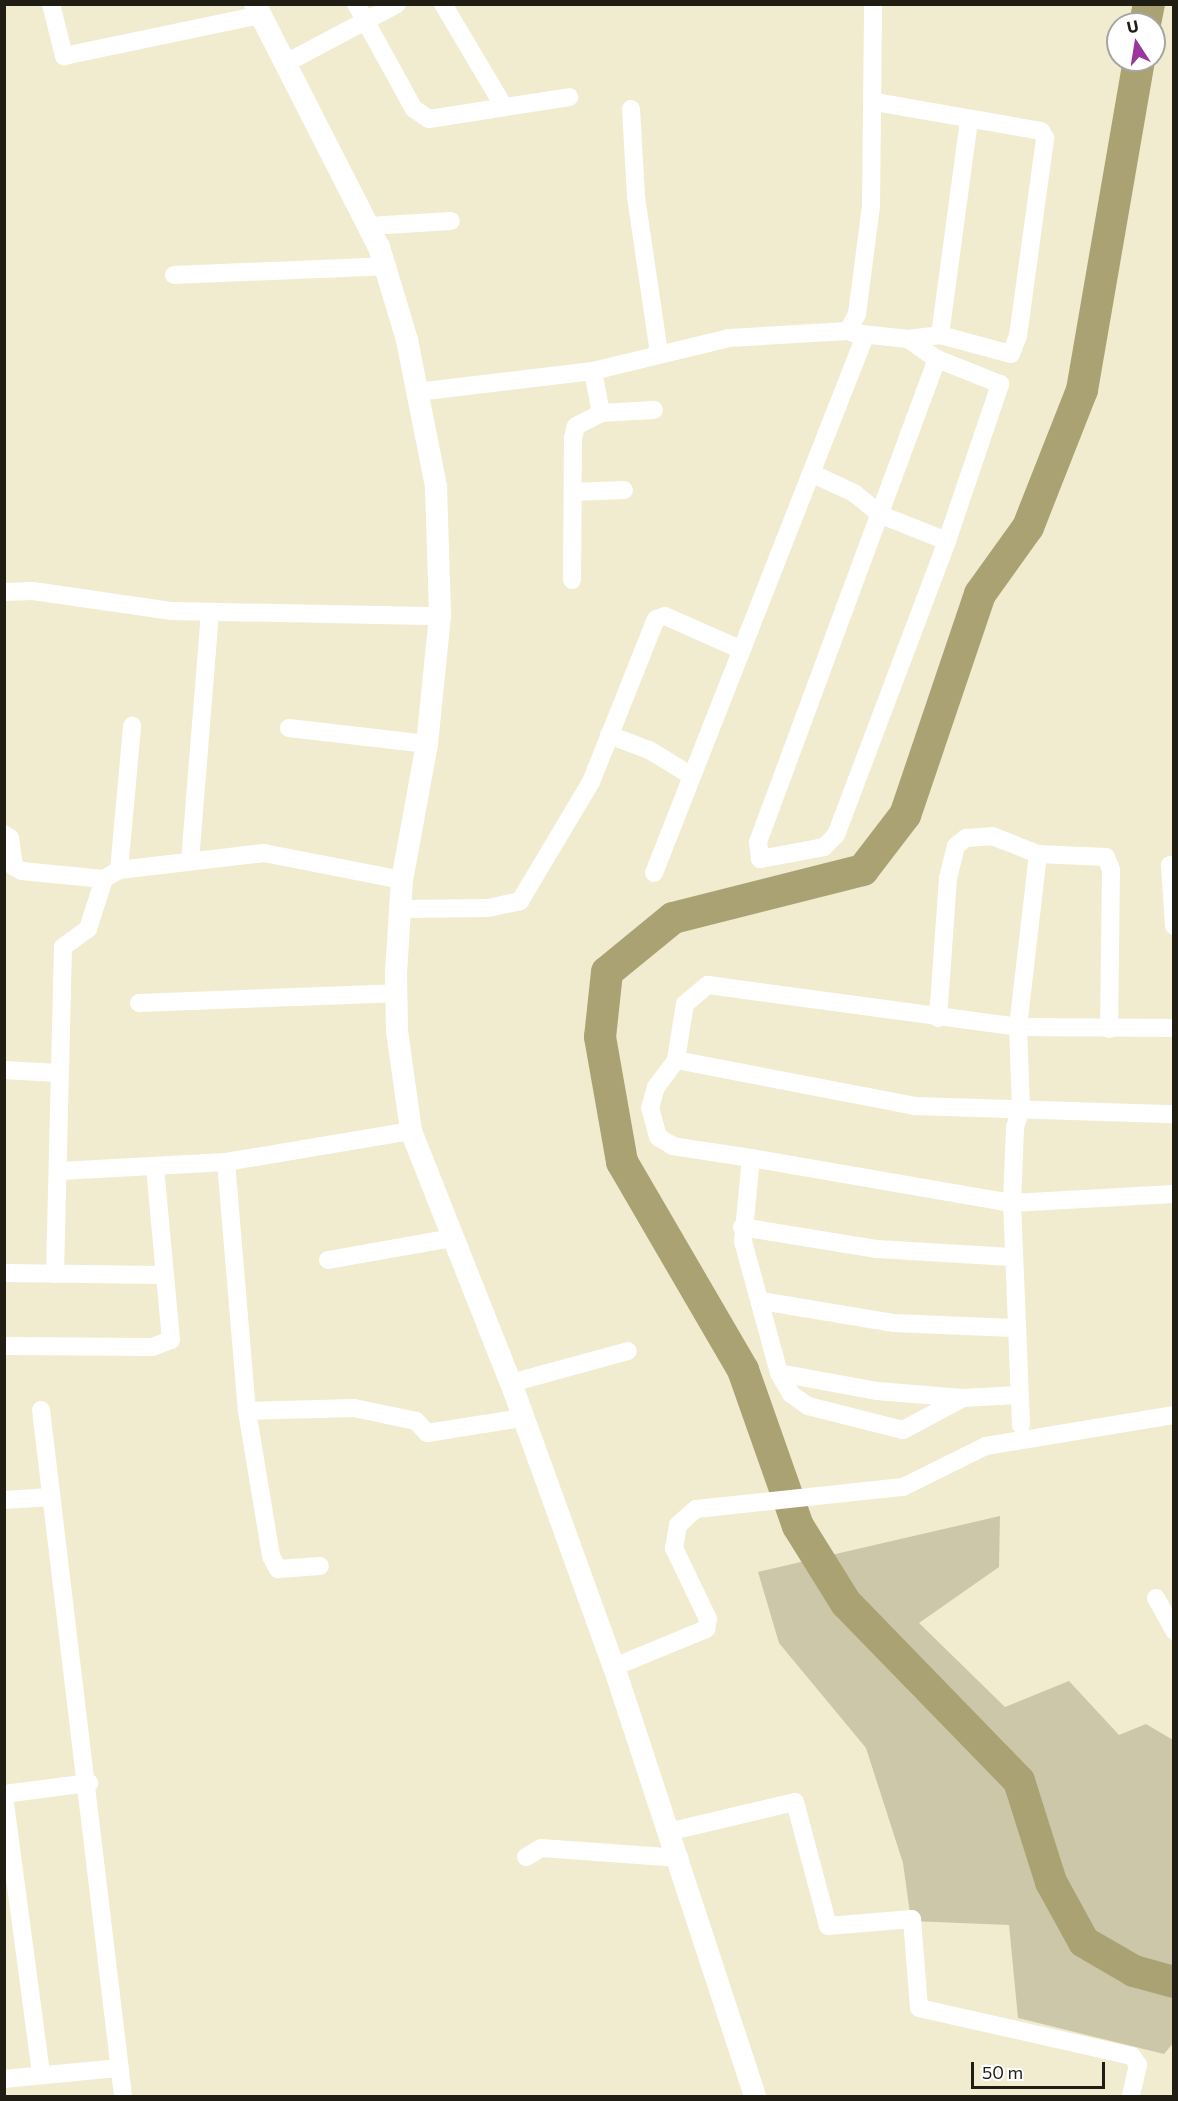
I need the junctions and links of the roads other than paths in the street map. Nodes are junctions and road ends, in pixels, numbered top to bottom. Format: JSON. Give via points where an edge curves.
{"nodes":[{"id":1,"x":51,"y":4,"type":"edge"},
{"id":2,"x":356,"y":4,"type":"edge"},
{"id":3,"x":397,"y":4,"type":"edge"},
{"id":4,"x":443,"y":4,"type":"edge"},
{"id":5,"x":873,"y":4,"type":"edge"},
{"id":6,"x":258,"y":10,"type":"edge"},
{"id":7,"x":366,"y":22,"type":"junction"},
{"id":8,"x":288,"y":62,"type":"junction"},
{"id":9,"x":569,"y":97,"type":"dead end"},
{"id":10,"x":875,"y":102,"type":"junction"},
{"id":11,"x":503,"y":105,"type":"junction"},
{"id":12,"x":631,"y":109,"type":"dead end"},
{"id":13,"x":969,"y":121,"type":"junction"},
{"id":14,"x":451,"y":221,"type":"dead end"},
{"id":15,"x":369,"y":226,"type":"junction"},
{"id":16,"x":385,"y":266,"type":"junction"},
{"id":17,"x":174,"y":275,"type":"dead end"},
{"id":18,"x":857,"y":334,"type":"junction"},
{"id":19,"x":940,"y":335,"type":"junction"},
{"id":20,"x":909,"y":339,"type":"junction"},
{"id":21,"x":659,"y":352,"type":"junction"},
{"id":22,"x":1011,"y":354,"type":"junction"},
{"id":23,"x":937,"y":359,"type":"junction"},
{"id":24,"x":593,"y":371,"type":"junction"},
{"id":25,"x":1000,"y":384,"type":"junction"},
{"id":26,"x":417,"y":392,"type":"junction"},
{"id":27,"x":654,"y":410,"type":"dead end"},
{"id":28,"x":601,"y":412,"type":"junction"},
{"id":29,"x":813,"y":474,"type":"junction"},
{"id":30,"x":624,"y":490,"type":"dead end"},
{"id":31,"x":573,"y":492,"type":"junction"},
{"id":32,"x":881,"y":515,"type":"junction"},
{"id":33,"x":947,"y":541,"type":"junction"},
{"id":34,"x":572,"y":580,"type":"dead end"},
{"id":35,"x":4,"y":592,"type":"edge"},
{"id":36,"x":210,"y":612,"type":"junction"},
{"id":37,"x":440,"y":616,"type":"junction"},
{"id":38,"x":742,"y":650,"type":"junction"},
{"id":39,"x":132,"y":726,"type":"dead end"},
{"id":40,"x":290,"y":728,"type":"dead end"},
{"id":41,"x":609,"y":735,"type":"junction"},
{"id":42,"x":427,"y":744,"type":"junction"},
{"id":43,"x":692,"y":776,"type":"junction"},
{"id":44,"x":4,"y":834,"type":"edge"},
{"id":45,"x":1038,"y":854,"type":"junction"},
{"id":46,"x":190,"y":861,"type":"junction"},
{"id":47,"x":1170,"y":865,"type":"dead end"},
{"id":48,"x":654,"y":873,"type":"dead end"},
{"id":49,"x":112,"y":875,"type":"junction"},
{"id":50,"x":402,"y":880,"type":"junction"},
{"id":51,"x":400,"y":909,"type":"junction"},
{"id":52,"x":1173,"y":926,"type":"edge"},
{"id":53,"x":396,"y":993,"type":"junction"},
{"id":54,"x":139,"y":1003,"type":"dead end"},
{"id":55,"x":938,"y":1018,"type":"junction"},
{"id":56,"x":1018,"y":1027,"type":"junction"},
{"id":57,"x":1173,"y":1028,"type":"edge"},
{"id":58,"x":1108,"y":1029,"type":"junction"},
{"id":59,"x":676,"y":1060,"type":"junction"},
{"id":60,"x":4,"y":1070,"type":"edge"},
{"id":61,"x":58,"y":1072,"type":"junction"},
{"id":62,"x":1021,"y":1108,"type":"junction"},
{"id":63,"x":1173,"y":1114,"type":"edge"},
{"id":64,"x":411,"y":1131,"type":"junction"},
{"id":65,"x":751,"y":1158,"type":"junction"},
{"id":66,"x":226,"y":1162,"type":"junction"},
{"id":67,"x":155,"y":1168,"type":"junction"},
{"id":68,"x":60,"y":1171,"type":"junction"},
{"id":69,"x":1173,"y":1194,"type":"edge"},
{"id":70,"x":1012,"y":1203,"type":"junction"},
{"id":71,"x":742,"y":1227,"type":"junction"},
{"id":72,"x":453,"y":1238,"type":"junction"},
{"id":73,"x":1011,"y":1257,"type":"junction"},
{"id":74,"x":328,"y":1260,"type":"dead end"},
{"id":75,"x":4,"y":1273,"type":"edge"},
{"id":76,"x":55,"y":1274,"type":"junction"},
{"id":77,"x":163,"y":1275,"type":"junction"},
{"id":78,"x":761,"y":1301,"type":"junction"},
{"id":79,"x":1014,"y":1328,"type":"junction"},
{"id":80,"x":4,"y":1346,"type":"edge"},
{"id":81,"x":628,"y":1351,"type":"dead end"},
{"id":82,"x":779,"y":1373,"type":"junction"},
{"id":83,"x":512,"y":1383,"type":"junction"},
{"id":84,"x":1018,"y":1395,"type":"junction"},
{"id":85,"x":963,"y":1398,"type":"junction"},
{"id":86,"x":41,"y":1410,"type":"dead end"},
{"id":87,"x":248,"y":1411,"type":"junction"},
{"id":88,"x":1173,"y":1415,"type":"edge"},
{"id":89,"x":522,"y":1418,"type":"junction"},
{"id":90,"x":1021,"y":1425,"type":"dead end"},
{"id":91,"x":51,"y":1497,"type":"junction"},
{"id":92,"x":4,"y":1500,"type":"edge"},
{"id":93,"x":320,"y":1566,"type":"dead end"},
{"id":94,"x":1156,"y":1598,"type":"dead end"},
{"id":95,"x":1173,"y":1631,"type":"edge"},
{"id":96,"x":614,"y":1667,"type":"junction"},
{"id":97,"x":89,"y":1783,"type":"junction"},
{"id":98,"x":4,"y":1795,"type":"edge"},
{"id":99,"x":672,"y":1831,"type":"junction"},
{"id":100,"x":526,"y":1857,"type":"dead end"},
{"id":101,"x":680,"y":1858,"type":"junction"},
{"id":102,"x":119,"y":2068,"type":"junction"},
{"id":103,"x":41,"y":2075,"type":"junction"},
{"id":104,"x":4,"y":2079,"type":"edge"},
{"id":105,"x":123,"y":2097,"type":"edge"},
{"id":106,"x":755,"y":2097,"type":"edge"},
{"id":107,"x":1131,"y":2097,"type":"edge"}],
"edges":[{"from":1,"to":6,"type":"street","via":[[64,56]]},
{"from":2,"to":7,"type":"street"},
{"from":3,"to":7,"type":"street"},
{"from":4,"to":11,"type":"street"},
{"from":5,"to":10,"type":"street"},
{"from":6,"to":8,"type":"street"},
{"from":7,"to":8,"type":"street"},
{"from":7,"to":11,"type":"street","via":[[421,114],[429,119]]},
{"from":8,"to":15,"type":"street"},
{"from":9,"to":11,"type":"street"},
{"from":10,"to":13,"type":"street"},
{"from":10,"to":18,"type":"street","via":[[871,206]]},
{"from":12,"to":21,"type":"street","via":[[636,197]]},
{"from":13,"to":19,"type":"street"},
{"from":13,"to":22,"type":"street","via":[[1041,131],[1045,138],[1018,336]]},
{"from":14,"to":15,"type":"street"},
{"from":15,"to":16,"type":"street"},
{"from":16,"to":17,"type":"street"},
{"from":16,"to":26,"type":"street"},
{"from":18,"to":20,"type":"street"},
{"from":18,"to":21,"type":"street","via":[[729,338]]},
{"from":18,"to":29,"type":"street"},
{"from":19,"to":20,"type":"street"},
{"from":19,"to":22,"type":"street"},
{"from":20,"to":23,"type":"street"},
{"from":21,"to":24,"type":"street"},
{"from":22,"to":25,"type":"street"},
{"from":23,"to":25,"type":"street"},
{"from":23,"to":32,"type":"street"},
{"from":24,"to":26,"type":"street"},
{"from":24,"to":28,"type":"street"},
{"from":25,"to":33,"type":"street"},
{"from":26,"to":37,"type":"street","via":[[436,486]]},
{"from":27,"to":28,"type":"street"},
{"from":28,"to":31,"type":"street","via":[[576,426]]},
{"from":29,"to":32,"type":"street","via":[[854,493]]},
{"from":29,"to":38,"type":"street"},
{"from":30,"to":31,"type":"street"},
{"from":31,"to":34,"type":"street"},
{"from":32,"to":33,"type":"street"},
{"from":32,"to":33,"type":"street","via":[[758,842],[760,859],[824,847],[836,835]]},
{"from":35,"to":36,"type":"street"},
{"from":36,"to":37,"type":"street"},
{"from":36,"to":46,"type":"street"},
{"from":37,"to":42,"type":"street"},
{"from":38,"to":41,"type":"street","via":[[665,616],[656,619]]},
{"from":38,"to":43,"type":"street"},
{"from":39,"to":49,"type":"street"},
{"from":40,"to":42,"type":"street"},
{"from":41,"to":43,"type":"street","via":[[649,750]]},
{"from":41,"to":51,"type":"street","via":[[591,782],[520,901],[488,908]]},
{"from":42,"to":50,"type":"street"},
{"from":43,"to":48,"type":"street"},
{"from":44,"to":49,"type":"street","via":[[17,870]]},
{"from":45,"to":55,"type":"street","via":[[992,836],[966,838],[956,846],[948,878]]},
{"from":45,"to":56,"type":"street"},
{"from":45,"to":58,"type":"street","via":[[1101,856],[1110,864]]},
{"from":46,"to":49,"type":"street"},
{"from":46,"to":50,"type":"street","via":[[264,854]]},
{"from":47,"to":52,"type":"street"},
{"from":49,"to":61,"type":"street","via":[[88,929],[63,947]]},
{"from":50,"to":51,"type":"street"},
{"from":51,"to":53,"type":"street"},
{"from":53,"to":54,"type":"street"},
{"from":53,"to":64,"type":"street"},
{"from":55,"to":56,"type":"street"},
{"from":55,"to":59,"type":"street","via":[[708,985],[685,1004]]},
{"from":56,"to":58,"type":"street"},
{"from":56,"to":62,"type":"street"},
{"from":57,"to":58,"type":"street"},
{"from":59,"to":62,"type":"street","via":[[915,1106]]},
{"from":59,"to":65,"type":"street","via":[[656,1087],[650,1108],[658,1137],[673,1146]]},
{"from":60,"to":61,"type":"street"},
{"from":61,"to":68,"type":"street"},
{"from":62,"to":63,"type":"street"},
{"from":62,"to":70,"type":"street","via":[[1015,1127]]},
{"from":64,"to":66,"type":"street"},
{"from":64,"to":72,"type":"street"},
{"from":65,"to":70,"type":"street"},
{"from":65,"to":71,"type":"street"},
{"from":66,"to":67,"type":"street"},
{"from":66,"to":87,"type":"street"},
{"from":67,"to":68,"type":"street"},
{"from":67,"to":77,"type":"street"},
{"from":68,"to":76,"type":"street"},
{"from":69,"to":70,"type":"street"},
{"from":70,"to":73,"type":"street"},
{"from":71,"to":73,"type":"street","via":[[877,1249]]},
{"from":71,"to":78,"type":"street"},
{"from":72,"to":74,"type":"street"},
{"from":72,"to":83,"type":"street"},
{"from":73,"to":79,"type":"street"},
{"from":75,"to":76,"type":"street"},
{"from":76,"to":77,"type":"street"},
{"from":77,"to":80,"type":"street","via":[[172,1331],[167,1344]]},
{"from":78,"to":79,"type":"street","via":[[894,1323]]},
{"from":78,"to":82,"type":"street"},
{"from":79,"to":84,"type":"street"},
{"from":81,"to":83,"type":"street"},
{"from":82,"to":85,"type":"street","via":[[877,1391]]},
{"from":82,"to":85,"type":"street","via":[[791,1394],[808,1406],[903,1430]]},
{"from":83,"to":89,"type":"street"},
{"from":84,"to":85,"type":"street"},
{"from":84,"to":90,"type":"street"},
{"from":86,"to":91,"type":"street"},
{"from":87,"to":89,"type":"street","via":[[354,1408],[416,1420],[427,1433]]},
{"from":87,"to":93,"type":"street","via":[[274,1565]]},
{"from":88,"to":96,"type":"street","via":[[986,1446],[903,1487],[816,1492],[696,1509],[675,1534],[678,1562],[708,1618],[706,1629]]},
{"from":89,"to":96,"type":"street"},
{"from":91,"to":92,"type":"street"},
{"from":91,"to":97,"type":"street"},
{"from":94,"to":95,"type":"street"},
{"from":96,"to":99,"type":"street"},
{"from":97,"to":98,"type":"street"},
{"from":97,"to":102,"type":"street"},
{"from":98,"to":103,"type":"street"},
{"from":99,"to":101,"type":"street"},
{"from":99,"to":107,"type":"street","via":[[795,1802],[828,1926],[912,1919],[919,2008],[1132,2056],[1138,2065]]},
{"from":100,"to":101,"type":"street","via":[[541,1848]]},
{"from":101,"to":106,"type":"street"},
{"from":102,"to":103,"type":"street"},
{"from":102,"to":105,"type":"street"},
{"from":103,"to":104,"type":"street"}]}
